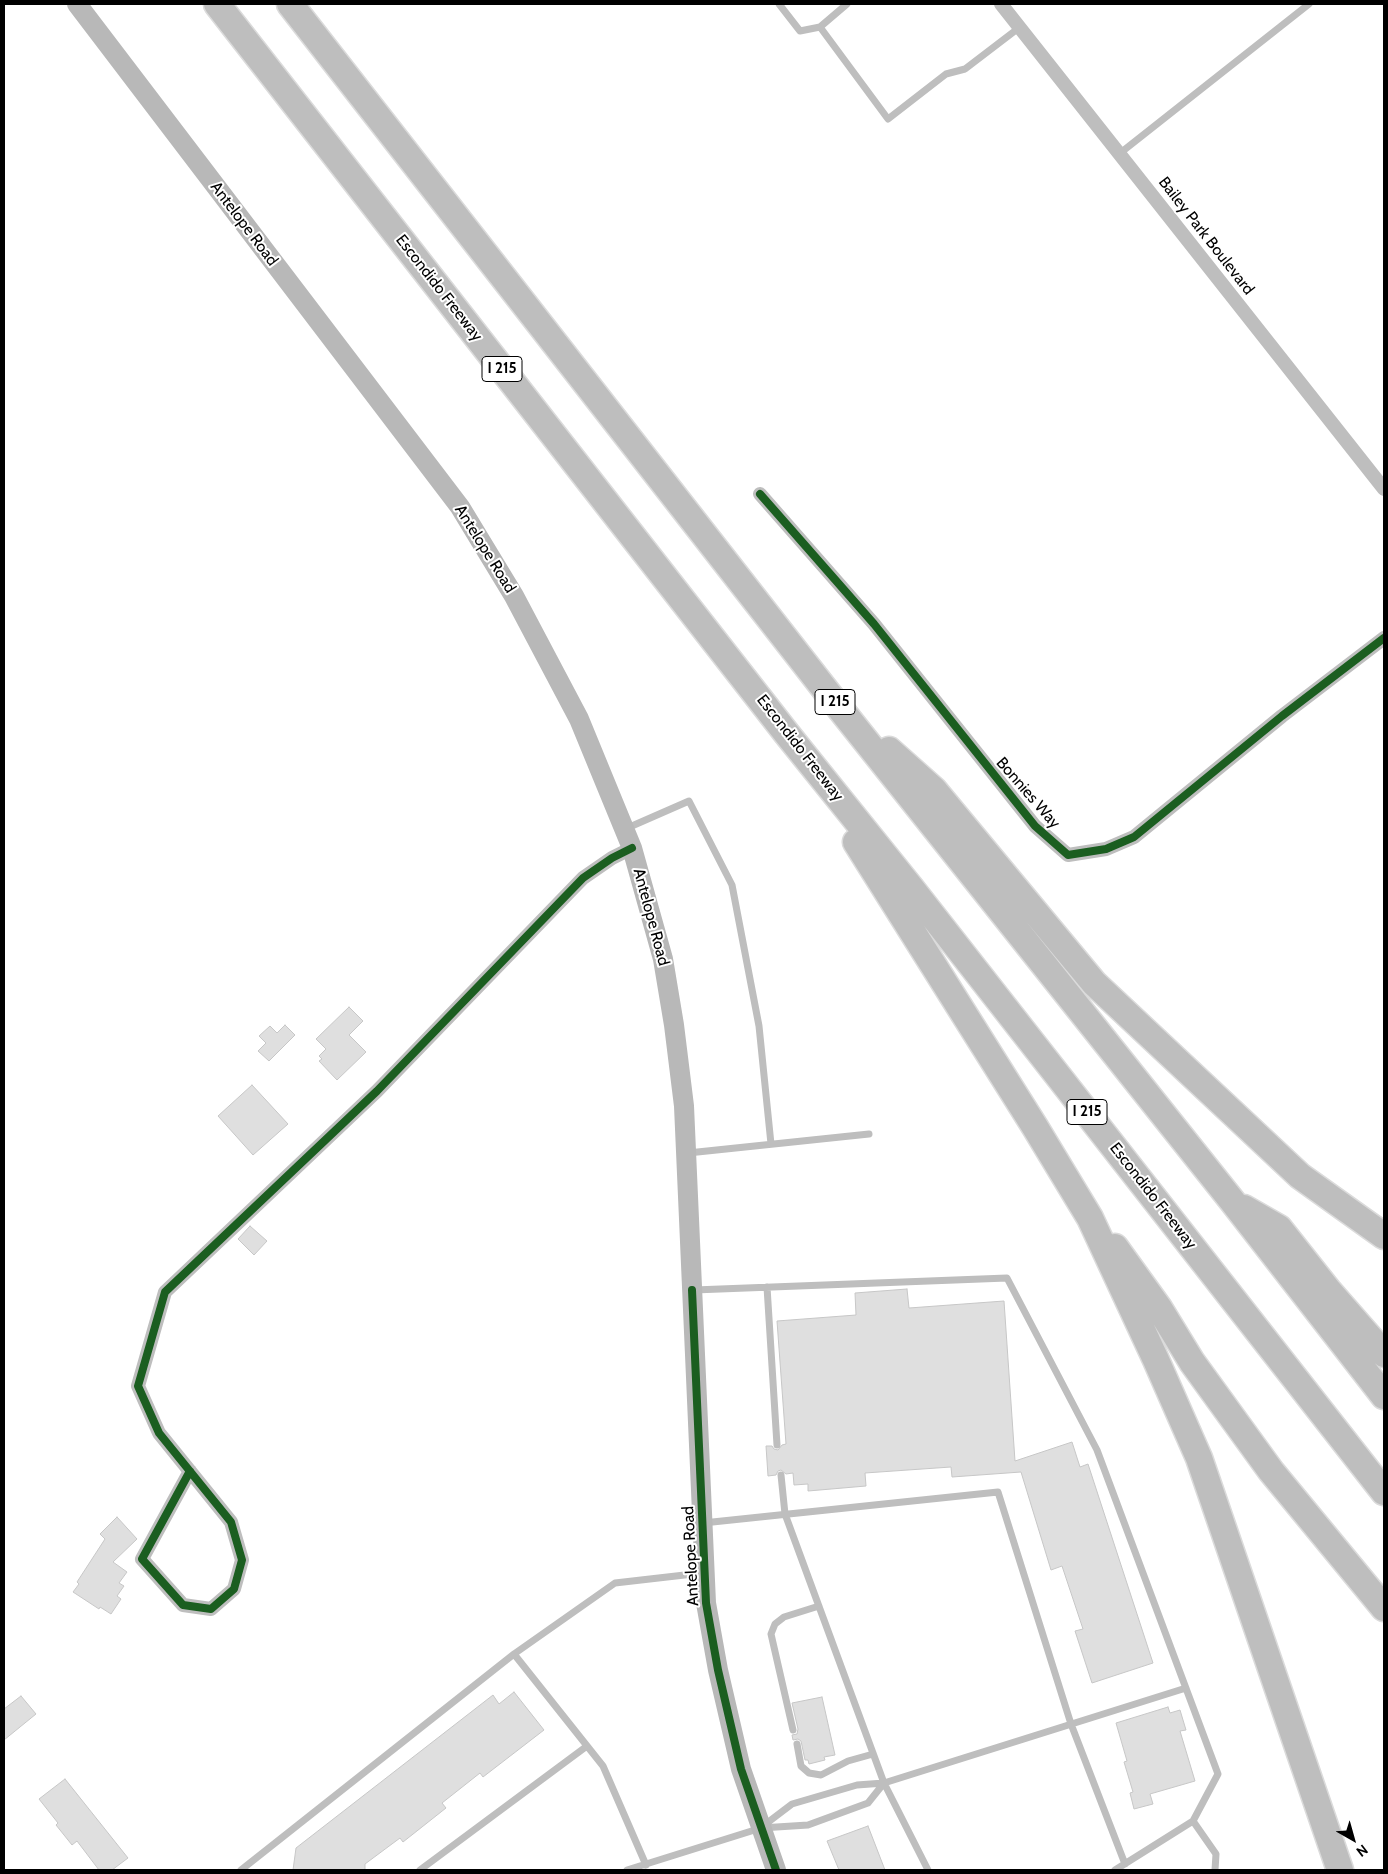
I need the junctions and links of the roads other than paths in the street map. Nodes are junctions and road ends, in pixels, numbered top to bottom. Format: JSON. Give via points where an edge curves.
{"nodes":[{"id":1,"x":77,"y":4,"type":"edge"},
{"id":2,"x":217,"y":4,"type":"edge"},
{"id":3,"x":290,"y":4,"type":"edge"},
{"id":4,"x":779,"y":4,"type":"edge"},
{"id":5,"x":847,"y":4,"type":"edge"},
{"id":6,"x":1001,"y":4,"type":"edge"},
{"id":7,"x":1309,"y":4,"type":"edge"},
{"id":8,"x":820,"y":27,"type":"junction"},
{"id":9,"x":1020,"y":28,"type":"junction"},
{"id":10,"x":1119,"y":154,"type":"junction"},
{"id":11,"x":1384,"y":489,"type":"edge"},
{"id":12,"x":760,"y":494,"type":"dead end"},
{"id":13,"x":1384,"y":638,"type":"edge"},
{"id":14,"x":834,"y":701,"type":"junction"},
{"id":15,"x":787,"y":734,"type":"junction"},
{"id":16,"x":625,"y":830,"type":"junction"},
{"id":17,"x":632,"y":848,"type":"junction"},
{"id":18,"x":870,"y":1134,"type":"dead end"},
{"id":19,"x":771,"y":1144,"type":"junction"},
{"id":20,"x":686,"y":1153,"type":"junction"},
{"id":21,"x":1233,"y":1202,"type":"junction"},
{"id":22,"x":1090,"y":1218,"type":"junction"},
{"id":23,"x":1384,"y":1236,"type":"edge"},
{"id":24,"x":766,"y":1287,"type":"junction"},
{"id":25,"x":692,"y":1290,"type":"junction"},
{"id":26,"x":1384,"y":1354,"type":"edge"},
{"id":27,"x":1384,"y":1396,"type":"edge"},
{"id":28,"x":777,"y":1445,"type":"dead end"},
{"id":29,"x":190,"y":1471,"type":"junction"},
{"id":30,"x":781,"y":1474,"type":"dead end"},
{"id":31,"x":1384,"y":1492,"type":"edge"},
{"id":32,"x":785,"y":1514,"type":"junction"},
{"id":33,"x":702,"y":1523,"type":"junction"},
{"id":34,"x":705,"y":1573,"type":"junction"},
{"id":35,"x":819,"y":1606,"type":"junction"},
{"id":36,"x":1384,"y":1608,"type":"edge"},
{"id":37,"x":514,"y":1654,"type":"junction"},
{"id":38,"x":1186,"y":1688,"type":"junction"},
{"id":39,"x":1071,"y":1724,"type":"junction"},
{"id":40,"x":793,"y":1730,"type":"dead end"},
{"id":41,"x":796,"y":1744,"type":"dead end"},
{"id":42,"x":587,"y":1746,"type":"junction"},
{"id":43,"x":873,"y":1754,"type":"junction"},
{"id":44,"x":884,"y":1783,"type":"junction"},
{"id":45,"x":1193,"y":1821,"type":"junction"},
{"id":46,"x":761,"y":1828,"type":"junction"},
{"id":47,"x":1124,"y":1864,"type":"junction"},
{"id":48,"x":646,"y":1865,"type":"junction"},
{"id":49,"x":241,"y":1870,"type":"edge"},
{"id":50,"x":420,"y":1870,"type":"edge"},
{"id":51,"x":628,"y":1870,"type":"edge"},
{"id":52,"x":776,"y":1870,"type":"edge"},
{"id":53,"x":928,"y":1870,"type":"edge"},
{"id":54,"x":1115,"y":1870,"type":"edge"},
{"id":55,"x":1215,"y":1870,"type":"edge"},
{"id":56,"x":1340,"y":1870,"type":"edge"}],
"edges":[{"from":1,"to":16,"type":"main road","name":"Antelope Road","via":[[460,507],[514,596],[579,719]]},
{"from":2,"to":15,"type":"highway","name":"Escondido Freeway","number":"I 215"},
{"from":3,"to":14,"type":"highway","number":"I 215"},
{"from":4,"to":8,"type":"lane","via":[[800,31]]},
{"from":5,"to":8,"type":"lane"},
{"from":6,"to":9,"type":"street","name":"Bailey Park Boulevard"},
{"from":7,"to":10,"type":"lane"},
{"from":8,"to":9,"type":"lane","via":[[888,120],[946,74],[965,69]]},
{"from":9,"to":10,"type":"street","name":"Bailey Park Boulevard"},
{"from":10,"to":11,"type":"street","name":"Bailey Park Boulevard"},
{"from":12,"to":13,"type":"street","name":"Bonnies Way","via":[[874,624],[1034,826],[1068,855],[1106,849],[1134,837]]},
{"from":14,"to":21,"type":"highway","number":"I 215"},
{"from":14,"to":23,"type":"highway","via":[[934,790],[1094,983],[1300,1176]]},
{"from":15,"to":22,"type":"highway","via":[[1036,1127]]},
{"from":15,"to":31,"type":"highway","name":"Escondido Freeway","number":"I 215"},
{"from":16,"to":17,"type":"main road","name":"Antelope Road"},
{"from":16,"to":19,"type":"lane","via":[[690,801],[732,885],[759,1026]]},
{"from":17,"to":20,"type":"main road","name":"Antelope Road","via":[[663,959],[676,1035]]},
{"from":17,"to":29,"type":"street","via":[[583,878],[377,1091],[165,1292],[138,1386],[159,1433]]},
{"from":18,"to":19,"type":"lane"},
{"from":19,"to":20,"type":"lane"},
{"from":20,"to":25,"type":"main road","name":"Antelope Road"},
{"from":21,"to":26,"type":"highway","via":[[1279,1228]]},
{"from":21,"to":27,"type":"highway","number":"I 215"},
{"from":22,"to":36,"type":"highway","via":[[1120,1253],[1192,1362],[1272,1471]]},
{"from":22,"to":56,"type":"highway","via":[[1198,1458]]},
{"from":24,"to":25,"type":"lane"},
{"from":24,"to":28,"type":"lane"},
{"from":24,"to":38,"type":"lane","via":[[1007,1278],[1097,1450]]},
{"from":25,"to":33,"type":"main road","name":"Antelope Road"},
{"from":29,"to":29,"type":"street","via":[[231,1522],[242,1560],[234,1589],[211,1608],[183,1605],[142,1559]]},
{"from":30,"to":32,"type":"lane"},
{"from":32,"to":33,"type":"lane"},
{"from":32,"to":35,"type":"lane"},
{"from":32,"to":39,"type":"lane","via":[[998,1492]]},
{"from":33,"to":34,"type":"main road","name":"Antelope Road"},
{"from":34,"to":37,"type":"lane","via":[[615,1583]]},
{"from":34,"to":46,"type":"main road","name":"Antelope Road","via":[[706,1603],[718,1670],[741,1769]]},
{"from":35,"to":40,"type":"lane","via":[[784,1616],[775,1624],[771,1634]]},
{"from":35,"to":43,"type":"lane"},
{"from":37,"to":42,"type":"lane"},
{"from":37,"to":49,"type":"lane"},
{"from":38,"to":39,"type":"lane"},
{"from":38,"to":45,"type":"lane","via":[[1218,1774]]},
{"from":39,"to":44,"type":"lane"},
{"from":39,"to":47,"type":"lane"},
{"from":41,"to":43,"type":"lane","via":[[802,1766],[809,1773],[821,1774]]},
{"from":42,"to":48,"type":"lane","via":[[603,1766]]},
{"from":42,"to":50,"type":"lane"},
{"from":43,"to":44,"type":"lane"},
{"from":44,"to":46,"type":"lane","via":[[857,1785],[792,1804]]},
{"from":44,"to":46,"type":"lane","via":[[868,1803],[851,1810],[808,1825]]},
{"from":44,"to":53,"type":"lane"},
{"from":45,"to":47,"type":"lane"},
{"from":45,"to":55,"type":"lane","via":[[1216,1854]]},
{"from":46,"to":48,"type":"lane"},
{"from":46,"to":52,"type":"main road","name":"Antelope Road"},
{"from":47,"to":54,"type":"lane"},
{"from":48,"to":51,"type":"lane"}]}
